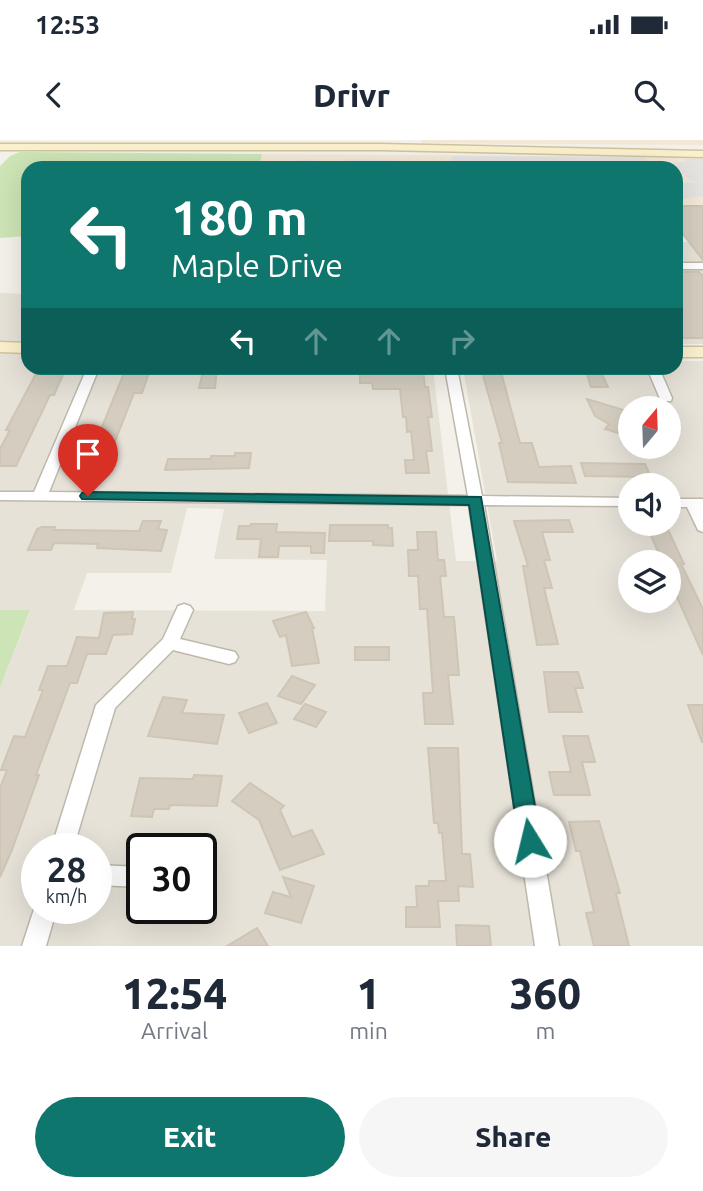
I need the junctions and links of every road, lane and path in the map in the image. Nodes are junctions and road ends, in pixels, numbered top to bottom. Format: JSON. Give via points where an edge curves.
{"nodes":[{"id":1,"x":3,"y":145,"type":"edge"},
{"id":2,"x":703,"y":152,"type":"edge"},
{"id":3,"x":683,"y":266,"type":"edge"},
{"id":4,"x":703,"y":266,"type":"edge"},
{"id":5,"x":0,"y":347,"type":"edge"},
{"id":6,"x":21,"y":348,"type":"edge"},
{"id":7,"x":683,"y":352,"type":"edge"},
{"id":8,"x":703,"y":352,"type":"edge"},
{"id":9,"x":90,"y":375,"type":"edge"},
{"id":10,"x":452,"y":375,"type":"edge"},
{"id":11,"x":656,"y":375,"type":"edge"},
{"id":12,"x":665,"y":396,"type":"edge"},
{"id":13,"x":0,"y":496,"type":"edge"},
{"id":14,"x":40,"y":496,"type":"junction"},
{"id":15,"x":476,"y":501,"type":"junction"},
{"id":16,"x":618,"y":502,"type":"edge"},
{"id":17,"x":698,"y":503,"type":"edge"},
{"id":18,"x":703,"y":527,"type":"edge"},
{"id":19,"x":184,"y":610,"type":"dead end"},
{"id":20,"x":169,"y":643,"type":"junction"},
{"id":21,"x":229,"y":657,"type":"dead end"},
{"id":22,"x":67,"y":833,"type":"edge"},
{"id":23,"x":40,"y":924,"type":"edge"},
{"id":24,"x":34,"y":946,"type":"edge"},
{"id":25,"x":547,"y":946,"type":"edge"}],
"edges":[{"from":1,"to":2,"type":"main road"},
{"from":3,"to":4,"type":"street"},
{"from":5,"to":6,"type":"main road"},
{"from":7,"to":8,"type":"street"},
{"from":9,"to":14,"type":"street"},
{"from":10,"to":15,"type":"street"},
{"from":11,"to":12,"type":"street"},
{"from":13,"to":14,"type":"street"},
{"from":14,"to":15,"type":"street"},
{"from":15,"to":16,"type":"street"},
{"from":15,"to":25,"type":"street"},
{"from":17,"to":18,"type":"street"},
{"from":19,"to":20,"type":"street"},
{"from":20,"to":21,"type":"street"},
{"from":20,"to":22,"type":"street","via":[[106,705]]},
{"from":23,"to":24,"type":"street"}]}
